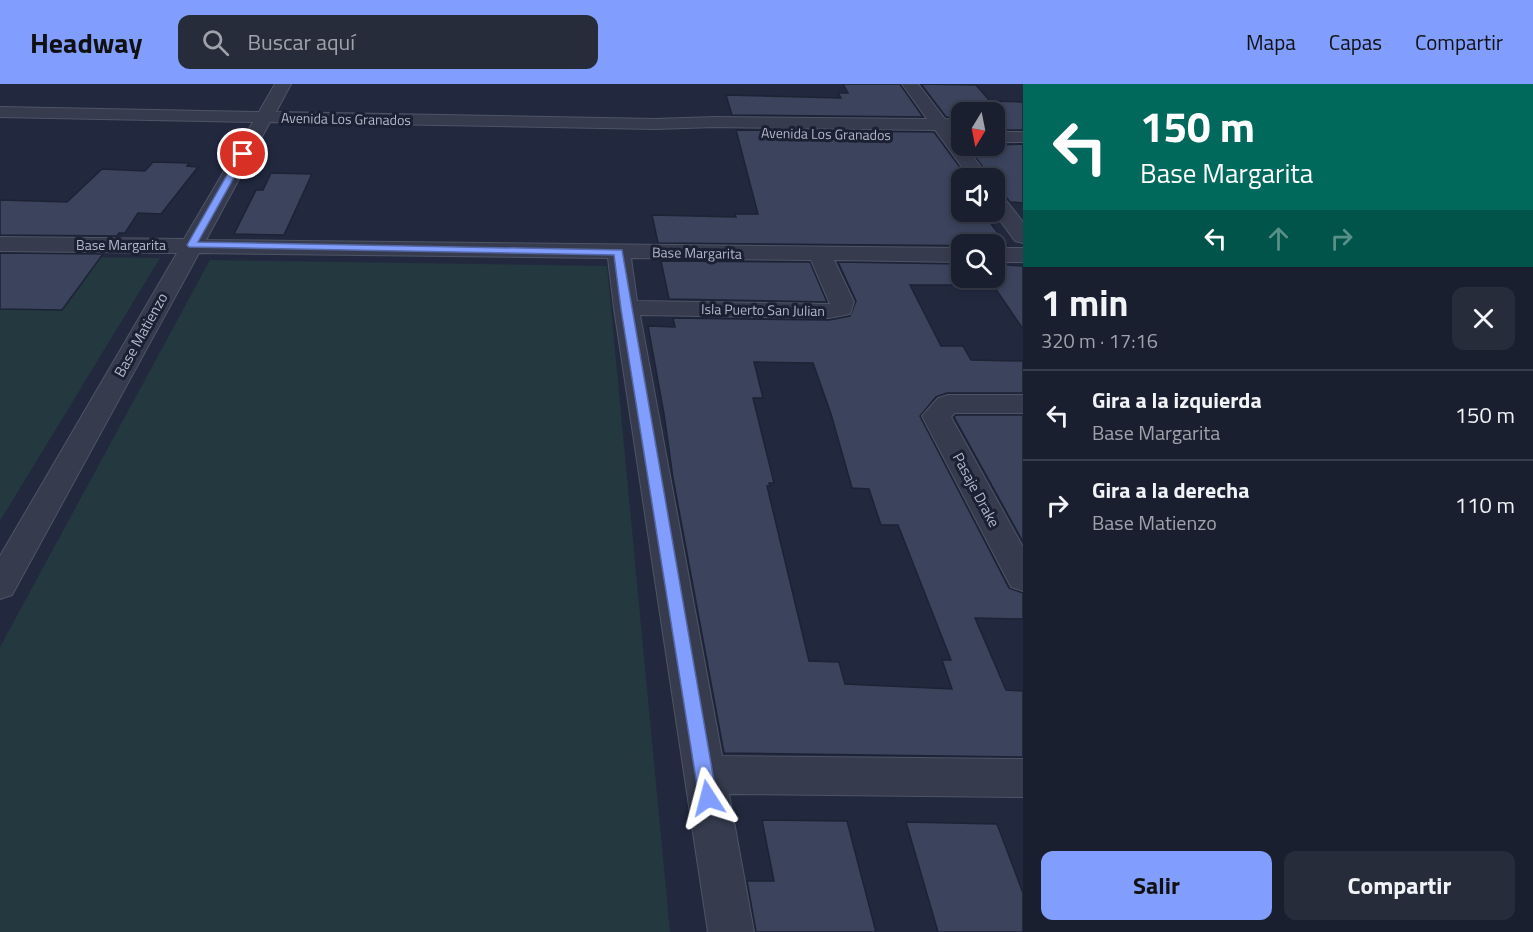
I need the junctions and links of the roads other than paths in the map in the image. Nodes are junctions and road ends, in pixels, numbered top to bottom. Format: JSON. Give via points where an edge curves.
{"nodes":[{"id":1,"x":283,"y":84,"type":"edge"},
{"id":2,"x":910,"y":84,"type":"edge"},
{"id":3,"x":0,"y":112,"type":"edge"},
{"id":4,"x":263,"y":118,"type":"junction"},
{"id":5,"x":1005,"y":126,"type":"edge"},
{"id":6,"x":1023,"y":126,"type":"edge"},
{"id":7,"x":951,"y":128,"type":"edge"},
{"id":8,"x":951,"y":130,"type":"edge"},
{"id":9,"x":1005,"y":137,"type":"edge"},
{"id":10,"x":1023,"y":137,"type":"edge"},
{"id":11,"x":1005,"y":212,"type":"edge"},
{"id":12,"x":1023,"y":236,"type":"edge"},
{"id":13,"x":0,"y":244,"type":"edge"},
{"id":14,"x":192,"y":245,"type":"junction"},
{"id":15,"x":619,"y":252,"type":"junction"},
{"id":16,"x":820,"y":254,"type":"junction"},
{"id":17,"x":951,"y":255,"type":"edge"},
{"id":18,"x":1005,"y":255,"type":"edge"},
{"id":19,"x":1023,"y":255,"type":"edge"},
{"id":20,"x":626,"y":309,"type":"junction"},
{"id":21,"x":1023,"y":404,"type":"edge"},
{"id":22,"x":1023,"y":578,"type":"edge"},
{"id":23,"x":0,"y":586,"type":"edge"},
{"id":24,"x":704,"y":775,"type":"junction"},
{"id":25,"x":1023,"y":778,"type":"edge"},
{"id":26,"x":730,"y":932,"type":"edge"}],
"edges":[{"from":1,"to":4,"type":"street","name":"Base Matienzo"},
{"from":2,"to":7,"type":"street"},
{"from":3,"to":4,"type":"street","name":"Avenida Los Granados"},
{"from":4,"to":8,"type":"street","name":"Avenida Los Granados","via":[[655,124],[716,132]]},
{"from":4,"to":14,"type":"street","name":"Base Matienzo"},
{"from":5,"to":6,"type":"street"},
{"from":9,"to":10,"type":"street"},
{"from":11,"to":12,"type":"street"},
{"from":13,"to":14,"type":"street","name":"Base Margarita"},
{"from":14,"to":15,"type":"street","name":"Base Margarita"},
{"from":14,"to":23,"type":"street","name":"Base Matienzo"},
{"from":15,"to":16,"type":"street","name":"Base Margarita"},
{"from":15,"to":20,"type":"street"},
{"from":16,"to":17,"type":"street","name":"Base Margarita"},
{"from":16,"to":20,"type":"street","name":"Isla Puerto San Julian","via":[[842,302],[841,309]]},
{"from":18,"to":19,"type":"street"},
{"from":20,"to":24,"type":"street"},
{"from":21,"to":22,"type":"street","name":"Pasaje Drake","via":[[948,404],[936,416]]},
{"from":24,"to":25,"type":"street"},
{"from":24,"to":26,"type":"street"}]}
